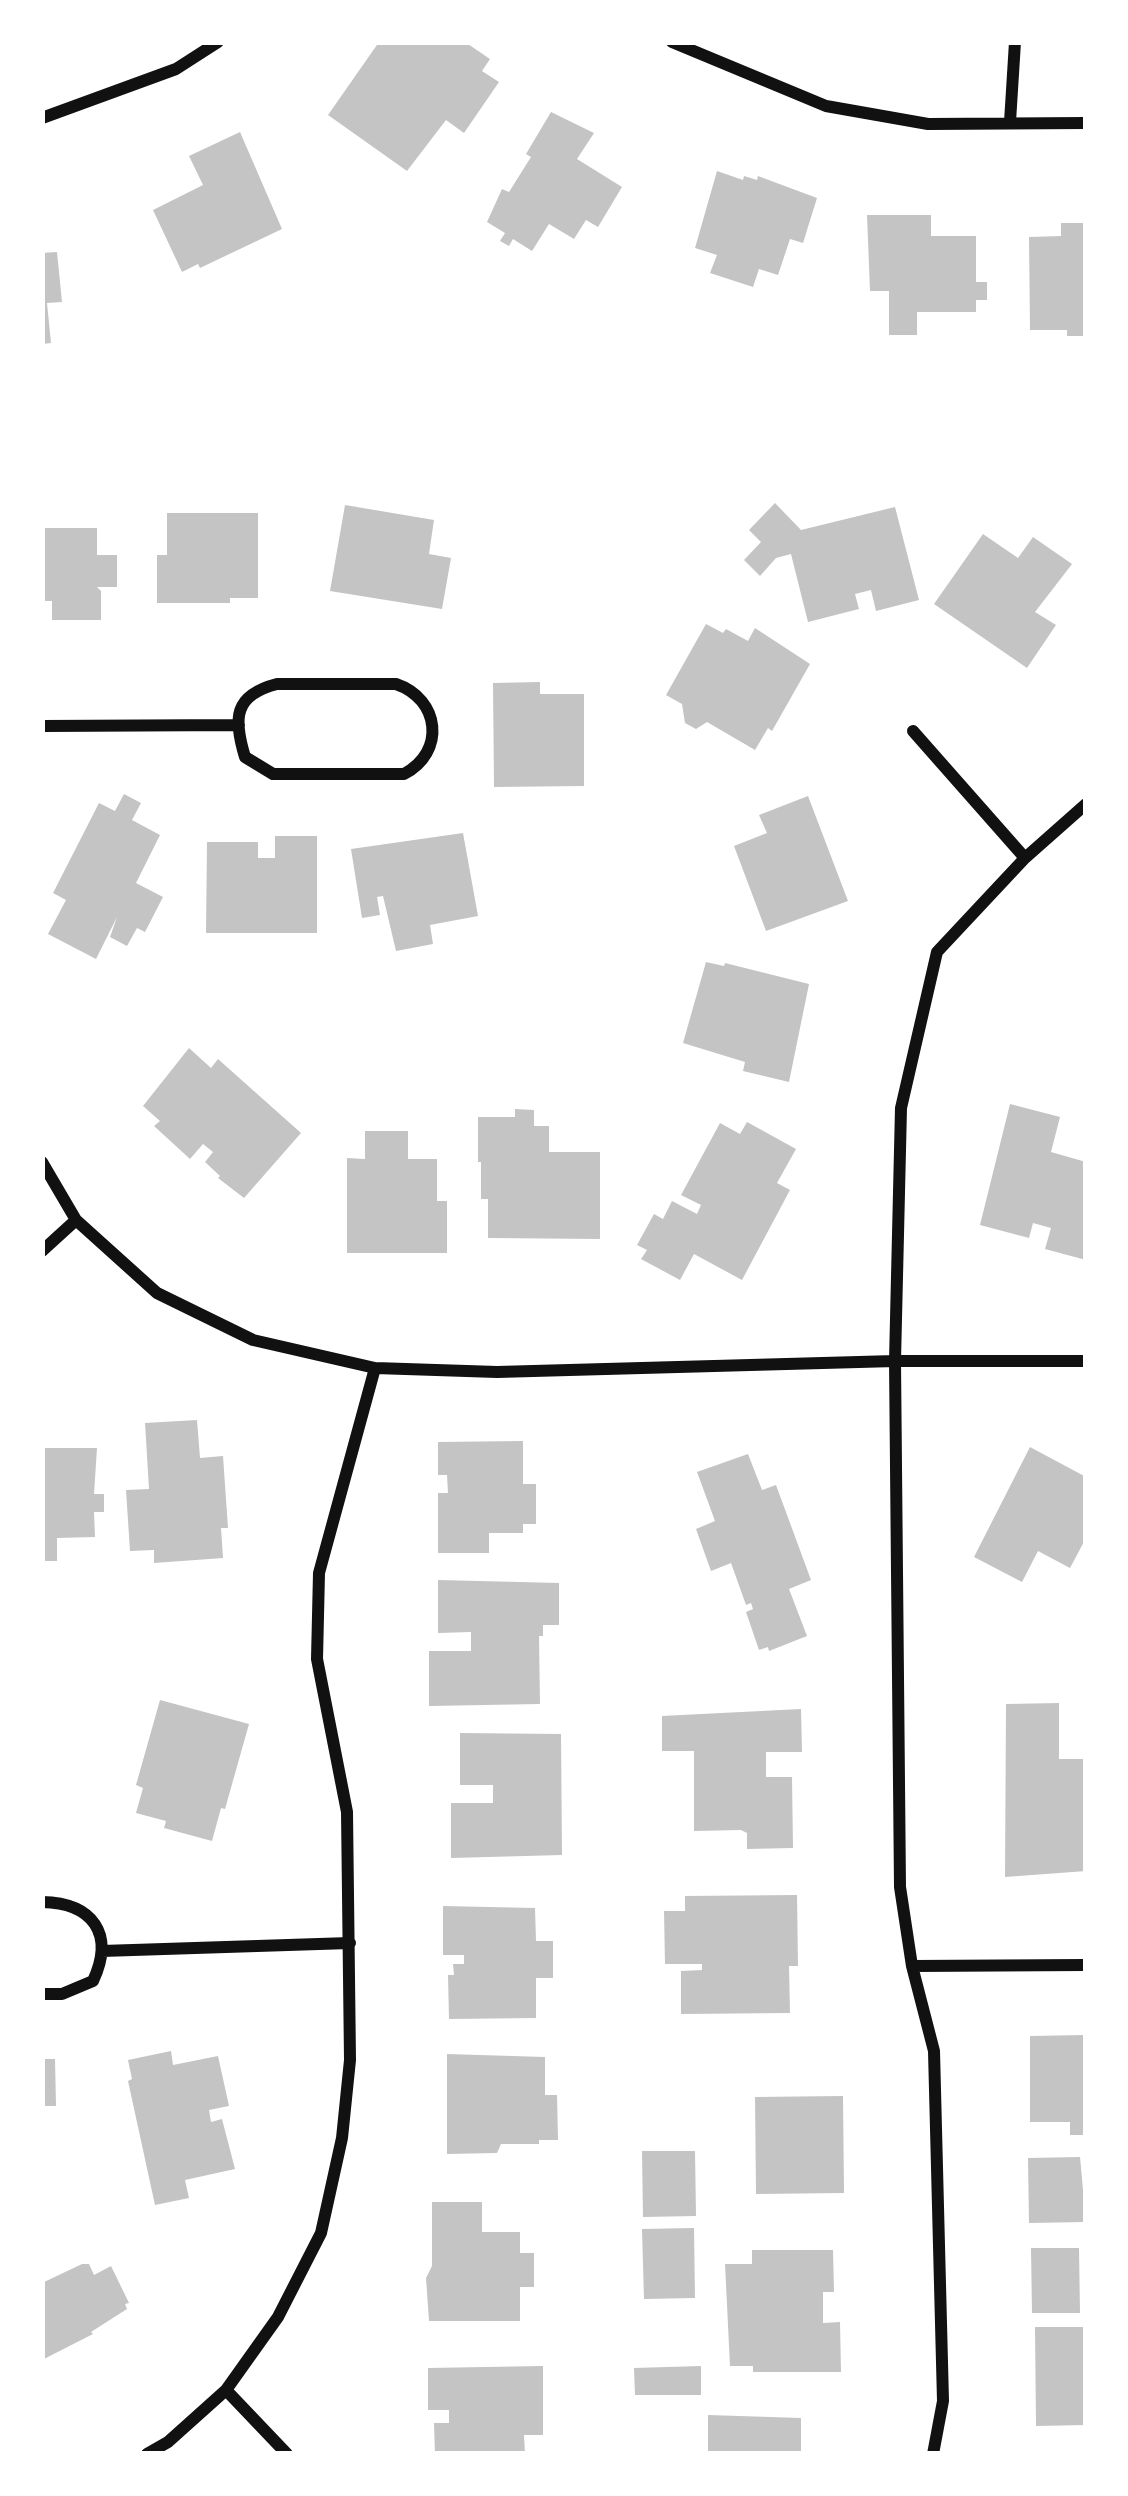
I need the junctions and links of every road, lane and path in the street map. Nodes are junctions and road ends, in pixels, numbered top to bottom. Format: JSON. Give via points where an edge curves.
{"nodes":[{"id":1,"x":218,"y":42,"type":"edge"},
{"id":2,"x":672,"y":42,"type":"edge"},
{"id":3,"x":1015,"y":42,"type":"edge"},
{"id":4,"x":42,"y":118,"type":"edge"},
{"id":5,"x":1010,"y":122,"type":"junction"},
{"id":6,"x":1086,"y":123,"type":"edge"},
{"id":7,"x":239,"y":725,"type":"junction"},
{"id":8,"x":42,"y":726,"type":"edge"},
{"id":9,"x":913,"y":731,"type":"dead end"},
{"id":10,"x":1086,"y":805,"type":"edge"},
{"id":11,"x":1024,"y":858,"type":"junction"},
{"id":12,"x":42,"y":1162,"type":"edge"},
{"id":13,"x":76,"y":1220,"type":"junction"},
{"id":14,"x":42,"y":1251,"type":"edge"},
{"id":15,"x":895,"y":1361,"type":"junction"},
{"id":16,"x":1086,"y":1361,"type":"edge"},
{"id":17,"x":374,"y":1368,"type":"junction"},
{"id":18,"x":42,"y":1903,"type":"edge"},
{"id":19,"x":350,"y":1943,"type":"junction"},
{"id":20,"x":103,"y":1951,"type":"junction"},
{"id":21,"x":1086,"y":1965,"type":"edge"},
{"id":22,"x":912,"y":1966,"type":"junction"},
{"id":23,"x":42,"y":1994,"type":"edge"},
{"id":24,"x":226,"y":2390,"type":"junction"},
{"id":25,"x":147,"y":2454,"type":"edge"},
{"id":26,"x":286,"y":2454,"type":"edge"},
{"id":27,"x":933,"y":2454,"type":"edge"}],
"edges":[{"from":1,"to":4,"type":"street","via":[[176,69]]},
{"from":2,"to":5,"type":"street","via":[[826,106],[928,124]]},
{"from":3,"to":5,"type":"street"},
{"from":5,"to":6,"type":"street"},
{"from":7,"to":7,"type":"street","via":[[245,757],[272,774],[404,774],[429,753],[433,733],[426,702],[396,684],[277,684],[248,695]]},
{"from":7,"to":8,"type":"street"},
{"from":9,"to":11,"type":"street"},
{"from":10,"to":11,"type":"street"},
{"from":11,"to":15,"type":"street","via":[[937,952],[901,1108]]},
{"from":12,"to":13,"type":"street"},
{"from":13,"to":14,"type":"street"},
{"from":13,"to":17,"type":"street","via":[[157,1293],[253,1340]]},
{"from":15,"to":16,"type":"street"},
{"from":15,"to":17,"type":"street"},
{"from":15,"to":22,"type":"street","via":[[899,1887]]},
{"from":17,"to":19,"type":"street","via":[[319,1574],[317,1659],[347,1813]]},
{"from":18,"to":20,"type":"street","via":[[92,1918]]},
{"from":19,"to":20,"type":"street"},
{"from":19,"to":24,"type":"street","via":[[350,2060],[322,2233],[278,2317]]},
{"from":20,"to":23,"type":"street","via":[[93,1981]]},
{"from":21,"to":22,"type":"street"},
{"from":22,"to":27,"type":"street","via":[[934,2051],[943,2402]]},
{"from":24,"to":25,"type":"street"},
{"from":24,"to":26,"type":"street"}]}
